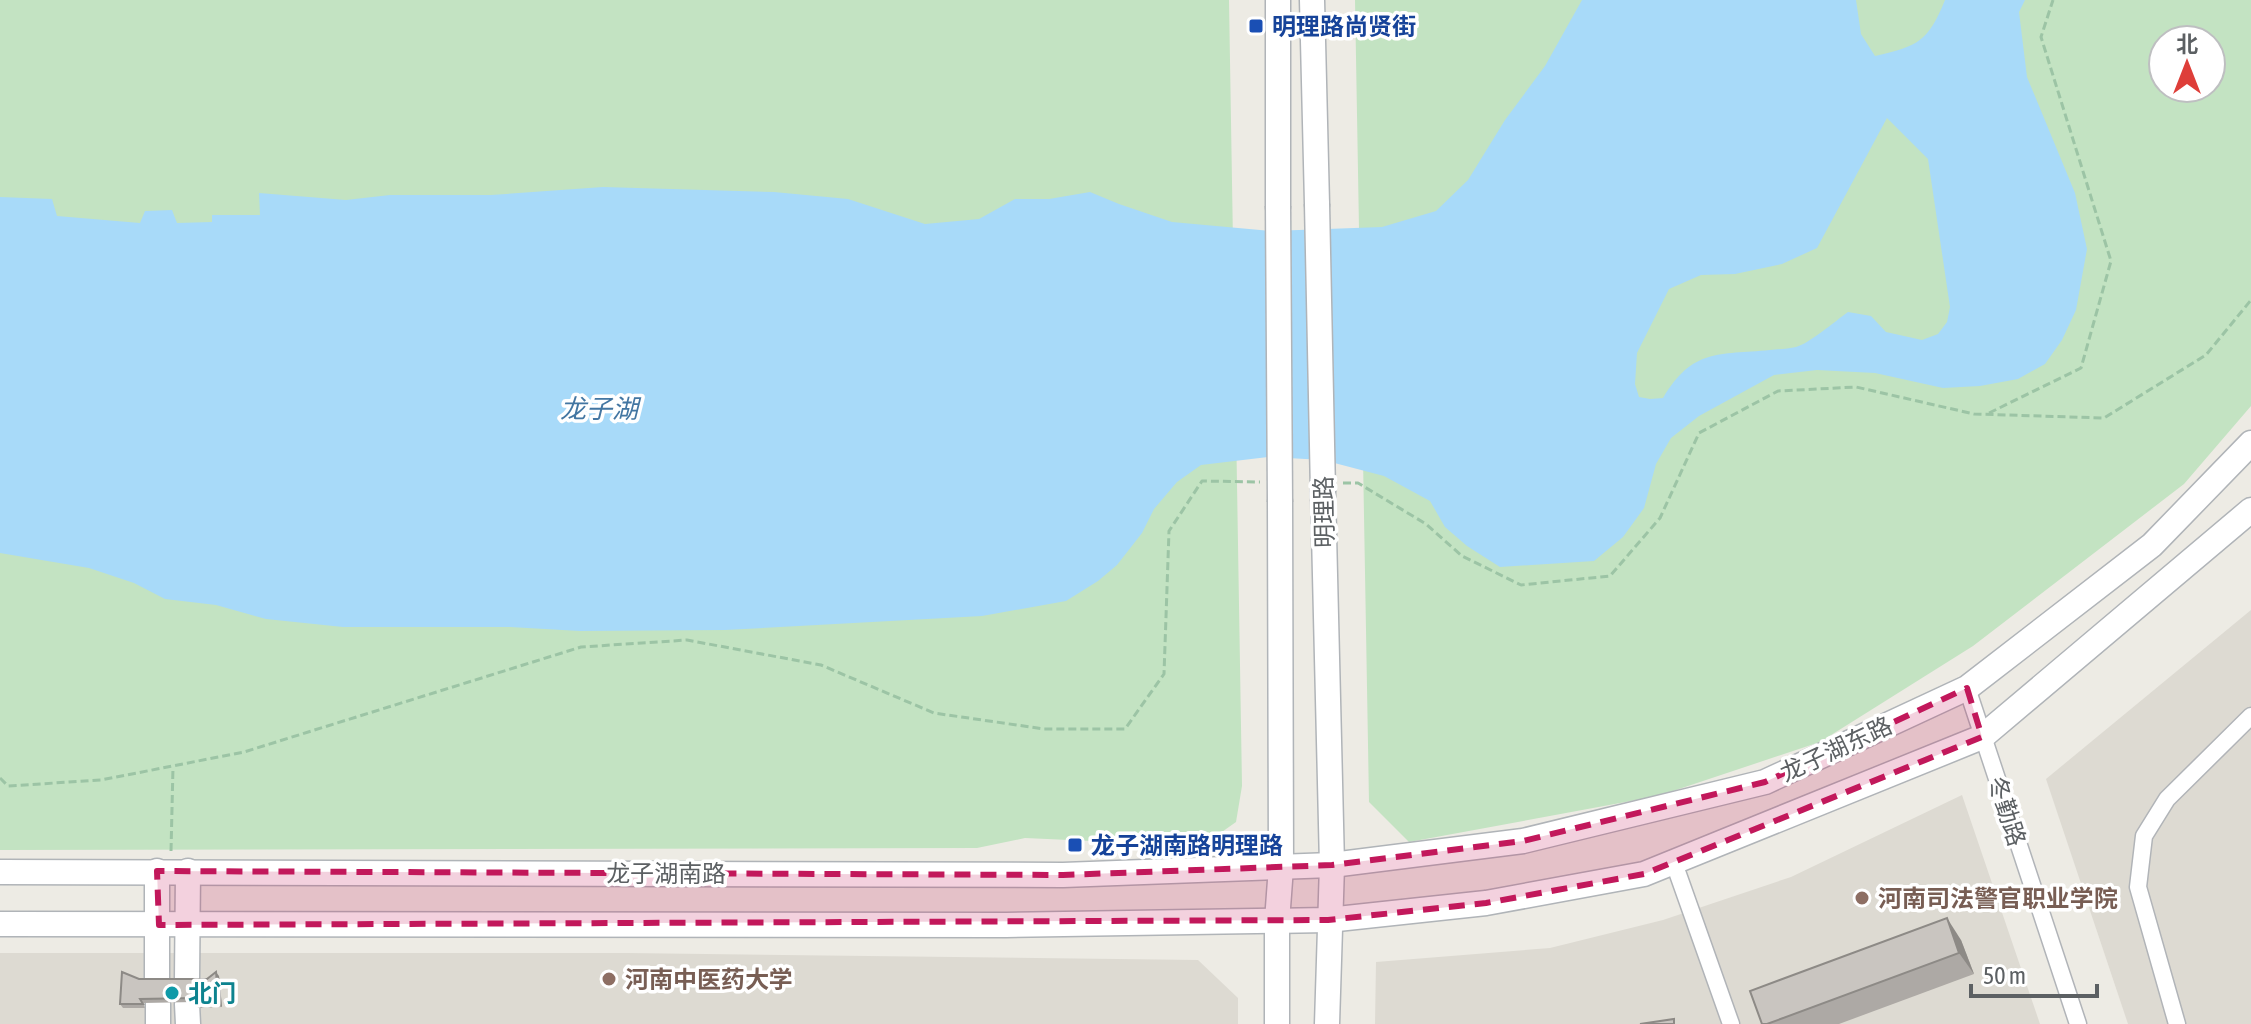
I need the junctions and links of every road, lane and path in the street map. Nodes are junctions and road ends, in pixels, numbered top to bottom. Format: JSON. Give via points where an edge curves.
{"nodes":[{"id":1,"x":1278,"y":0,"type":"edge"},
{"id":2,"x":1312,"y":0,"type":"edge"},
{"id":3,"x":2053,"y":0,"type":"edge"},
{"id":4,"x":2251,"y":300,"type":"edge"},
{"id":5,"x":1986,"y":415,"type":"junction"},
{"id":6,"x":2251,"y":443,"type":"edge"},
{"id":7,"x":1265,"y":482,"type":"dead end"},
{"id":8,"x":1333,"y":487,"type":"junction"},
{"id":9,"x":2251,"y":510,"type":"edge"},
{"id":10,"x":1967,"y":688,"type":"junction"},
{"id":11,"x":2251,"y":716,"type":"edge"},
{"id":12,"x":1982,"y":737,"type":"junction"},
{"id":13,"x":173,"y":766,"type":"junction"},
{"id":14,"x":0,"y":778,"type":"edge"},
{"id":15,"x":1674,"y":863,"type":"junction"},
{"id":16,"x":1332,"y":865,"type":"junction"},
{"id":17,"x":1281,"y":867,"type":"junction"},
{"id":18,"x":172,"y":871,"type":"junction"},
{"id":19,"x":0,"y":872,"type":"edge"},
{"id":20,"x":1328,"y":920,"type":"junction"},
{"id":21,"x":1277,"y":921,"type":"junction"},
{"id":22,"x":187,"y":923,"type":"junction"},
{"id":23,"x":0,"y":924,"type":"edge"},
{"id":24,"x":159,"y":925,"type":"junction"},
{"id":25,"x":157,"y":979,"type":"edge"},
{"id":26,"x":187,"y":979,"type":"edge"},
{"id":27,"x":1277,"y":1024,"type":"edge"},
{"id":28,"x":1327,"y":1024,"type":"edge"},
{"id":29,"x":1731,"y":1024,"type":"edge"},
{"id":30,"x":2078,"y":1024,"type":"edge"},
{"id":31,"x":2177,"y":1024,"type":"edge"}],
"edges":[{"from":1,"to":17,"type":"street","name":"明理路","bridge":true},
{"from":2,"to":8,"type":"street","name":"明理路","bridge":true},
{"from":3,"to":5,"type":"path","via":[[2041,37],[2111,261],[2081,368]]},
{"from":4,"to":5,"type":"path","via":[[2206,355],[2104,418]]},
{"from":5,"to":8,"type":"path","via":[[1856,387],[1778,391],[1699,433],[1660,518],[1610,576],[1521,585],[1462,556],[1426,524],[1358,483]]},
{"from":6,"to":10,"type":"street","name":"龙子湖东路","via":[[2152,545]]},
{"from":7,"to":13,"type":"path","via":[[1202,481],[1169,531],[1164,674],[1125,729],[1044,729],[934,713],[821,665],[687,640],[581,647],[244,752]]},
{"from":8,"to":16,"type":"street","name":"明理路"},
{"from":9,"to":12,"type":"street","name":"龙子湖东路"},
{"from":10,"to":12,"type":"street","name":"冬勤路"},
{"from":10,"to":16,"type":"street","name":"龙子湖东路","via":[[1765,782],[1523,841]]},
{"from":11,"to":31,"type":"street","via":[[2167,799],[2144,836],[2138,887]]},
{"from":12,"to":15,"type":"street","name":"龙子湖东路"},
{"from":12,"to":30,"type":"street","name":"冬勤路"},
{"from":13,"to":14,"type":"path","via":[[101,780],[8,786]]},
{"from":13,"to":18,"type":"path"},
{"from":15,"to":20,"type":"street","name":"龙子湖东路","via":[[1644,874],[1486,903]]},
{"from":15,"to":29,"type":"street"},
{"from":16,"to":17,"type":"street","name":"龙子湖南路"},
{"from":16,"to":20,"type":"street","name":"明理路"},
{"from":17,"to":18,"type":"street","name":"龙子湖南路","via":[[1063,875]]},
{"from":17,"to":21,"type":"street","name":"明理路"},
{"from":18,"to":19,"type":"street","name":"龙子湖南路"},
{"from":18,"to":22,"type":"street"},
{"from":18,"to":24,"type":"street"},
{"from":20,"to":21,"type":"street"},
{"from":20,"to":28,"type":"street","name":"明理路"},
{"from":21,"to":22,"type":"street"},
{"from":21,"to":27,"type":"street","name":"明理路"},
{"from":22,"to":24,"type":"street"},
{"from":22,"to":26,"type":"street"},
{"from":23,"to":24,"type":"street"},
{"from":24,"to":25,"type":"street"}]}
